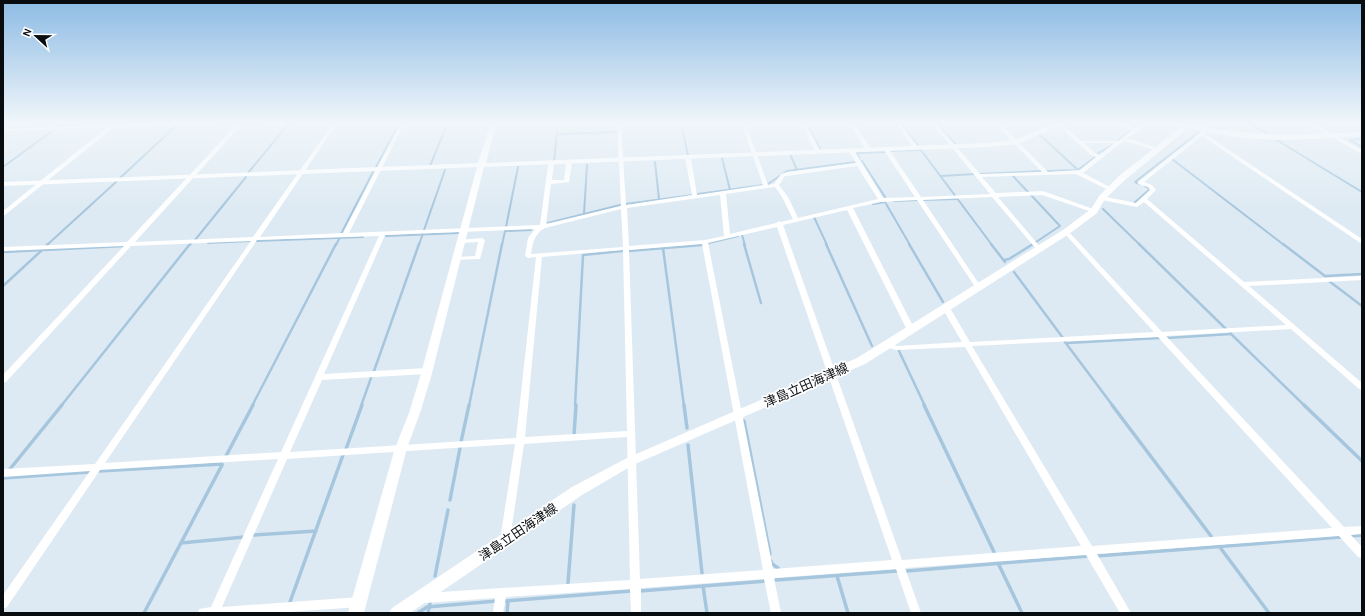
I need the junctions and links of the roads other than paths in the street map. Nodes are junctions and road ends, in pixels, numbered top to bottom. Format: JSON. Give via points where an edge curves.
{"nodes":[{"id":1,"x":851,"y":150,"type":"edge"},
{"id":2,"x":82,"y":151,"type":"edge"},
{"id":3,"x":215,"y":151,"type":"edge"},
{"id":4,"x":316,"y":151,"type":"edge"},
{"id":5,"x":388,"y":151,"type":"edge"},
{"id":6,"x":485,"y":151,"type":"edge"},
{"id":7,"x":620,"y":151,"type":"edge"},
{"id":8,"x":753,"y":151,"type":"edge"},
{"id":9,"x":839,"y":151,"type":"edge"},
{"id":10,"x":887,"y":151,"type":"edge"},
{"id":11,"x":958,"y":151,"type":"edge"},
{"id":12,"x":1024,"y":151,"type":"edge"},
{"id":13,"x":1089,"y":151,"type":"edge"},
{"id":14,"x":1108,"y":151,"type":"edge"},
{"id":15,"x":1155,"y":151,"type":"edge"},
{"id":16,"x":1178,"y":151,"type":"edge"},
{"id":17,"x":1230,"y":151,"type":"edge"},
{"id":18,"x":818,"y":152,"type":"joint"},
{"id":19,"x":754,"y":154,"type":"junction"},
{"id":20,"x":1100,"y":157,"type":"junction"},
{"id":21,"x":688,"y":158,"type":"junction"},
{"id":22,"x":620,"y":161,"type":"junction"},
{"id":23,"x":569,"y":163,"type":"junction"},
{"id":24,"x":551,"y":164,"type":"junction"},
{"id":25,"x":859,"y":164,"type":"junction"},
{"id":26,"x":480,"y":166,"type":"junction"},
{"id":27,"x":378,"y":170,"type":"junction"},
{"id":28,"x":1077,"y":172,"type":"junction"},
{"id":29,"x":300,"y":173,"type":"junction"},
{"id":30,"x":1046,"y":173,"type":"junction"},
{"id":31,"x":978,"y":176,"type":"junction"},
{"id":32,"x":191,"y":177,"type":"junction"},
{"id":33,"x":549,"y":182,"type":"junction"},
{"id":34,"x":42,"y":183,"type":"junction"},
{"id":35,"x":3,"y":184,"type":"edge"},
{"id":36,"x":776,"y":185,"type":"junction"},
{"id":37,"x":766,"y":186,"type":"junction"},
{"id":38,"x":1110,"y":189,"type":"junction"},
{"id":39,"x":723,"y":193,"type":"junction"},
{"id":40,"x":995,"y":195,"type":"junction"},
{"id":41,"x":695,"y":196,"type":"junction"},
{"id":42,"x":919,"y":198,"type":"junction"},
{"id":43,"x":1102,"y":198,"type":"junction"},
{"id":44,"x":1144,"y":198,"type":"junction"},
{"id":45,"x":881,"y":200,"type":"junction"},
{"id":46,"x":622,"y":207,"type":"junction"},
{"id":47,"x":849,"y":207,"type":"junction"},
{"id":48,"x":1094,"y":211,"type":"junction"},
{"id":49,"x":3,"y":214,"type":"edge"},
{"id":50,"x":796,"y":219,"type":"junction"},
{"id":51,"x":779,"y":224,"type":"junction"},
{"id":52,"x":543,"y":227,"type":"junction"},
{"id":53,"x":1066,"y":232,"type":"junction"},
{"id":54,"x":383,"y":233,"type":"junction"},
{"id":55,"x":345,"y":235,"type":"junction"},
{"id":56,"x":461,"y":236,"type":"junction"},
{"id":57,"x":727,"y":236,"type":"junction"},
{"id":58,"x":256,"y":238,"type":"junction"},
{"id":59,"x":705,"y":242,"type":"junction"},
{"id":60,"x":1362,"y":242,"type":"edge"},
{"id":61,"x":128,"y":244,"type":"junction"},
{"id":62,"x":624,"y":248,"type":"junction"},
{"id":63,"x":1039,"y":249,"type":"junction"},
{"id":64,"x":3,"y":250,"type":"edge"},
{"id":65,"x":539,"y":255,"type":"junction"},
{"id":66,"x":455,"y":259,"type":"junction"},
{"id":67,"x":1362,"y":278,"type":"edge"},
{"id":68,"x":1244,"y":284,"type":"junction"},
{"id":69,"x":978,"y":287,"type":"junction"},
{"id":70,"x":946,"y":308,"type":"junction"},
{"id":71,"x":1292,"y":327,"type":"junction"},
{"id":72,"x":911,"y":330,"type":"junction"},
{"id":73,"x":1160,"y":334,"type":"junction"},
{"id":74,"x":888,"y":345,"type":"junction"},
{"id":75,"x":968,"y":345,"type":"junction"},
{"id":76,"x":427,"y":371,"type":"junction"},
{"id":77,"x":832,"y":374,"type":"junction"},
{"id":78,"x":320,"y":377,"type":"junction"},
{"id":79,"x":3,"y":380,"type":"edge"},
{"id":80,"x":1362,"y":387,"type":"edge"},
{"id":81,"x":739,"y":415,"type":"junction"},
{"id":82,"x":630,"y":434,"type":"junction"},
{"id":83,"x":520,"y":441,"type":"junction"},
{"id":84,"x":401,"y":448,"type":"junction"},
{"id":85,"x":285,"y":456,"type":"junction"},
{"id":86,"x":631,"y":461,"type":"junction"},
{"id":87,"x":96,"y":467,"type":"junction"},
{"id":88,"x":3,"y":473,"type":"edge"},
{"id":89,"x":1362,"y":530,"type":"edge"},
{"id":90,"x":1341,"y":531,"type":"junction"},
{"id":91,"x":505,"y":540,"type":"junction"},
{"id":92,"x":1089,"y":550,"type":"junction"},
{"id":93,"x":1362,"y":554,"type":"edge"},
{"id":94,"x":899,"y":564,"type":"junction"},
{"id":95,"x":769,"y":574,"type":"junction"},
{"id":96,"x":635,"y":584,"type":"junction"},
{"id":97,"x":501,"y":593,"type":"junction"},
{"id":98,"x":422,"y":598,"type":"junction"},
{"id":99,"x":3,"y":604,"type":"edge"},
{"id":100,"x":357,"y":608,"type":"edge"},
{"id":101,"x":203,"y":613,"type":"edge"},
{"id":102,"x":214,"y":613,"type":"edge"},
{"id":103,"x":397,"y":613,"type":"edge"},
{"id":104,"x":498,"y":613,"type":"edge"},
{"id":105,"x":636,"y":613,"type":"edge"},
{"id":106,"x":776,"y":613,"type":"edge"},
{"id":107,"x":916,"y":613,"type":"edge"},
{"id":108,"x":1126,"y":613,"type":"edge"}],
"edges":[{"from":1,"to":25,"type":"street"},
{"from":2,"to":34,"type":"street"},
{"from":3,"to":32,"type":"street"},
{"from":4,"to":29,"type":"street"},
{"from":5,"to":27,"type":"street"},
{"from":6,"to":26,"type":"street"},
{"from":7,"to":22,"type":"street"},
{"from":8,"to":19,"type":"street"},
{"from":9,"to":18,"type":"street"},
{"from":10,"to":42,"type":"street"},
{"from":11,"to":31,"type":"street"},
{"from":12,"to":30,"type":"street"},
{"from":13,"to":20,"type":"street"},
{"from":14,"to":20,"type":"street"},
{"from":15,"to":38,"type":"street","name":"津島立田海津線"},
{"from":16,"to":44,"type":"street","via":[[1140,182],[1153,190]]},
{"from":17,"to":60,"type":"street"},
{"from":18,"to":19,"type":"street"},
{"from":19,"to":21,"type":"street"},
{"from":19,"to":37,"type":"street"},
{"from":20,"to":28,"type":"street"},
{"from":21,"to":22,"type":"street"},
{"from":21,"to":41,"type":"street"},
{"from":22,"to":23,"type":"street"},
{"from":22,"to":46,"type":"street"},
{"from":23,"to":24,"type":"street"},
{"from":23,"to":33,"type":"street","via":[[567,181]]},
{"from":24,"to":26,"type":"street"},
{"from":24,"to":33,"type":"street"},
{"from":25,"to":36,"type":"street","via":[[787,174]]},
{"from":25,"to":45,"type":"street"},
{"from":26,"to":27,"type":"street"},
{"from":26,"to":56,"type":"street"},
{"from":27,"to":29,"type":"street"},
{"from":27,"to":55,"type":"street"},
{"from":28,"to":30,"type":"street"},
{"from":28,"to":38,"type":"street"},
{"from":29,"to":32,"type":"street"},
{"from":29,"to":58,"type":"street"},
{"from":30,"to":31,"type":"street"},
{"from":31,"to":40,"type":"street"},
{"from":32,"to":34,"type":"street"},
{"from":32,"to":61,"type":"street"},
{"from":33,"to":52,"type":"street"},
{"from":34,"to":35,"type":"street"},
{"from":34,"to":49,"type":"street"},
{"from":36,"to":37,"type":"street"},
{"from":36,"to":50,"type":"street","via":[[785,193],[787,203]]},
{"from":37,"to":39,"type":"street"},
{"from":38,"to":43,"type":"street","name":"津島立田海津線"},
{"from":39,"to":41,"type":"street"},
{"from":39,"to":57,"type":"street"},
{"from":40,"to":42,"type":"street"},
{"from":40,"to":48,"type":"street","via":[[1049,194]]},
{"from":40,"to":63,"type":"street"},
{"from":41,"to":46,"type":"street"},
{"from":42,"to":45,"type":"street"},
{"from":42,"to":69,"type":"street"},
{"from":43,"to":44,"type":"street","via":[[1137,205]]},
{"from":43,"to":48,"type":"street","name":"津島立田海津線"},
{"from":44,"to":68,"type":"street"},
{"from":45,"to":47,"type":"street"},
{"from":46,"to":52,"type":"street"},
{"from":46,"to":62,"type":"street"},
{"from":47,"to":50,"type":"street"},
{"from":47,"to":72,"type":"street"},
{"from":48,"to":53,"type":"street","name":"津島立田海津線"},
{"from":50,"to":51,"type":"street"},
{"from":51,"to":57,"type":"street"},
{"from":51,"to":77,"type":"street"},
{"from":52,"to":56,"type":"street"},
{"from":52,"to":65,"type":"street","via":[[532,234],[528,256]]},
{"from":53,"to":63,"type":"street","name":"津島立田海津線"},
{"from":53,"to":73,"type":"street"},
{"from":54,"to":55,"type":"street"},
{"from":54,"to":56,"type":"street"},
{"from":54,"to":78,"type":"street"},
{"from":55,"to":58,"type":"street"},
{"from":56,"to":66,"type":"street"},
{"from":56,"to":66,"type":"street","via":[[482,240],[478,258]]},
{"from":57,"to":59,"type":"street"},
{"from":58,"to":61,"type":"street"},
{"from":58,"to":87,"type":"street"},
{"from":59,"to":62,"type":"street"},
{"from":59,"to":81,"type":"street"},
{"from":61,"to":64,"type":"street"},
{"from":61,"to":79,"type":"street"},
{"from":62,"to":65,"type":"street"},
{"from":62,"to":82,"type":"street"},
{"from":63,"to":69,"type":"street","name":"津島立田海津線"},
{"from":65,"to":83,"type":"street"},
{"from":66,"to":76,"type":"street"},
{"from":67,"to":68,"type":"street"},
{"from":68,"to":71,"type":"street"},
{"from":69,"to":70,"type":"street","name":"津島立田海津線"},
{"from":70,"to":72,"type":"street","name":"津島立田海津線"},
{"from":70,"to":75,"type":"street"},
{"from":71,"to":73,"type":"street"},
{"from":71,"to":80,"type":"street"},
{"from":72,"to":74,"type":"street","name":"津島立田海津線"},
{"from":73,"to":75,"type":"street"},
{"from":73,"to":90,"type":"street"},
{"from":74,"to":75,"type":"street","via":[[896,348]]},
{"from":74,"to":77,"type":"street","name":"津島立田海津線"},
{"from":75,"to":92,"type":"street"},
{"from":76,"to":78,"type":"street"},
{"from":76,"to":84,"type":"street"},
{"from":77,"to":81,"type":"street","name":"津島立田海津線"},
{"from":77,"to":94,"type":"street"},
{"from":78,"to":85,"type":"street"},
{"from":81,"to":86,"type":"street","name":"津島立田海津線"},
{"from":81,"to":95,"type":"street"},
{"from":82,"to":83,"type":"street"},
{"from":82,"to":86,"type":"street"},
{"from":83,"to":84,"type":"street"},
{"from":83,"to":91,"type":"street"},
{"from":84,"to":85,"type":"street"},
{"from":84,"to":100,"type":"street"},
{"from":85,"to":87,"type":"street"},
{"from":85,"to":102,"type":"street"},
{"from":86,"to":91,"type":"street","name":"津島立田海津線","via":[[577,491]]},
{"from":86,"to":96,"type":"street"},
{"from":87,"to":88,"type":"street"},
{"from":87,"to":99,"type":"street"},
{"from":89,"to":90,"type":"street"},
{"from":90,"to":92,"type":"street"},
{"from":90,"to":93,"type":"street"},
{"from":91,"to":98,"type":"street","name":"津島立田海津線"},
{"from":92,"to":94,"type":"street"},
{"from":92,"to":108,"type":"street"},
{"from":94,"to":95,"type":"street"},
{"from":94,"to":107,"type":"street"},
{"from":95,"to":96,"type":"street"},
{"from":95,"to":106,"type":"street"},
{"from":96,"to":97,"type":"street"},
{"from":96,"to":105,"type":"street"},
{"from":97,"to":98,"type":"street"},
{"from":97,"to":104,"type":"street"},
{"from":98,"to":103,"type":"street","name":"津島立田海津線"},
{"from":100,"to":102,"type":"street"},
{"from":101,"to":102,"type":"street"}]}
